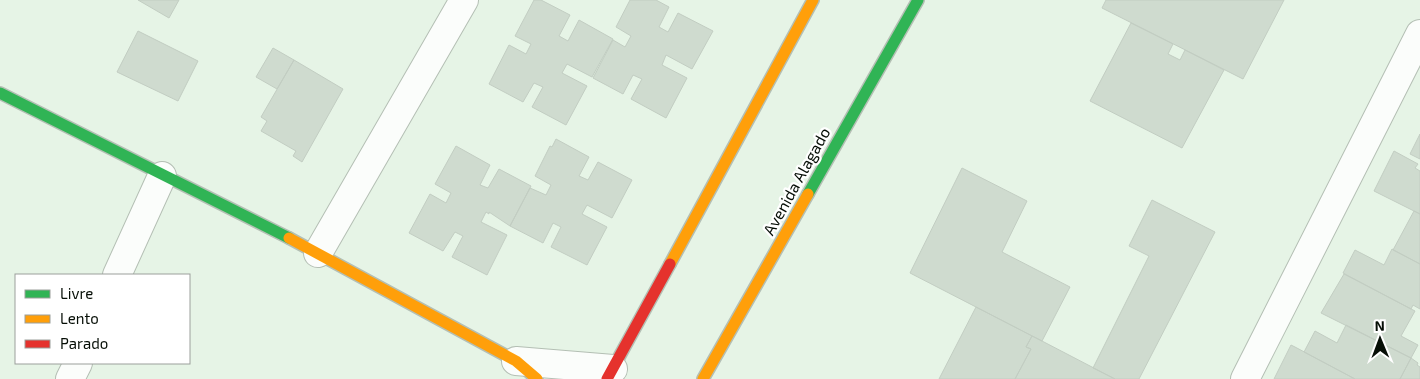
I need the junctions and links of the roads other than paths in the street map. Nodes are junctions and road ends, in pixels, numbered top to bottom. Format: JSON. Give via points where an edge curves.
{"nodes":[{"id":1,"x":464,"y":0,"type":"edge"},
{"id":2,"x":813,"y":0,"type":"edge"},
{"id":3,"x":913,"y":4,"type":"edge"},
{"id":4,"x":1420,"y":34,"type":"edge"},
{"id":5,"x":0,"y":93,"type":"edge"},
{"id":6,"x":162,"y":176,"type":"junction"},
{"id":7,"x":318,"y":253,"type":"junction"},
{"id":8,"x":117,"y":274,"type":"edge"},
{"id":9,"x":516,"y":361,"type":"junction"},
{"id":10,"x":78,"y":364,"type":"edge"},
{"id":11,"x":610,"y":374,"type":"edge"},
{"id":12,"x":70,"y":379,"type":"edge"},
{"id":13,"x":537,"y":379,"type":"edge"},
{"id":14,"x":703,"y":379,"type":"edge"},
{"id":15,"x":1245,"y":379,"type":"edge"}],
"edges":[{"from":1,"to":7,"type":"street"},
{"from":2,"to":11,"type":"main road"},
{"from":3,"to":14,"type":"main road","name":"Avenida Alagado"},
{"from":4,"to":15,"type":"street"},
{"from":5,"to":6,"type":"main road"},
{"from":6,"to":7,"type":"main road"},
{"from":6,"to":8,"type":"street"},
{"from":7,"to":9,"type":"main road"},
{"from":9,"to":11,"type":"street"},
{"from":9,"to":13,"type":"main road"},
{"from":10,"to":12,"type":"street"}]}
